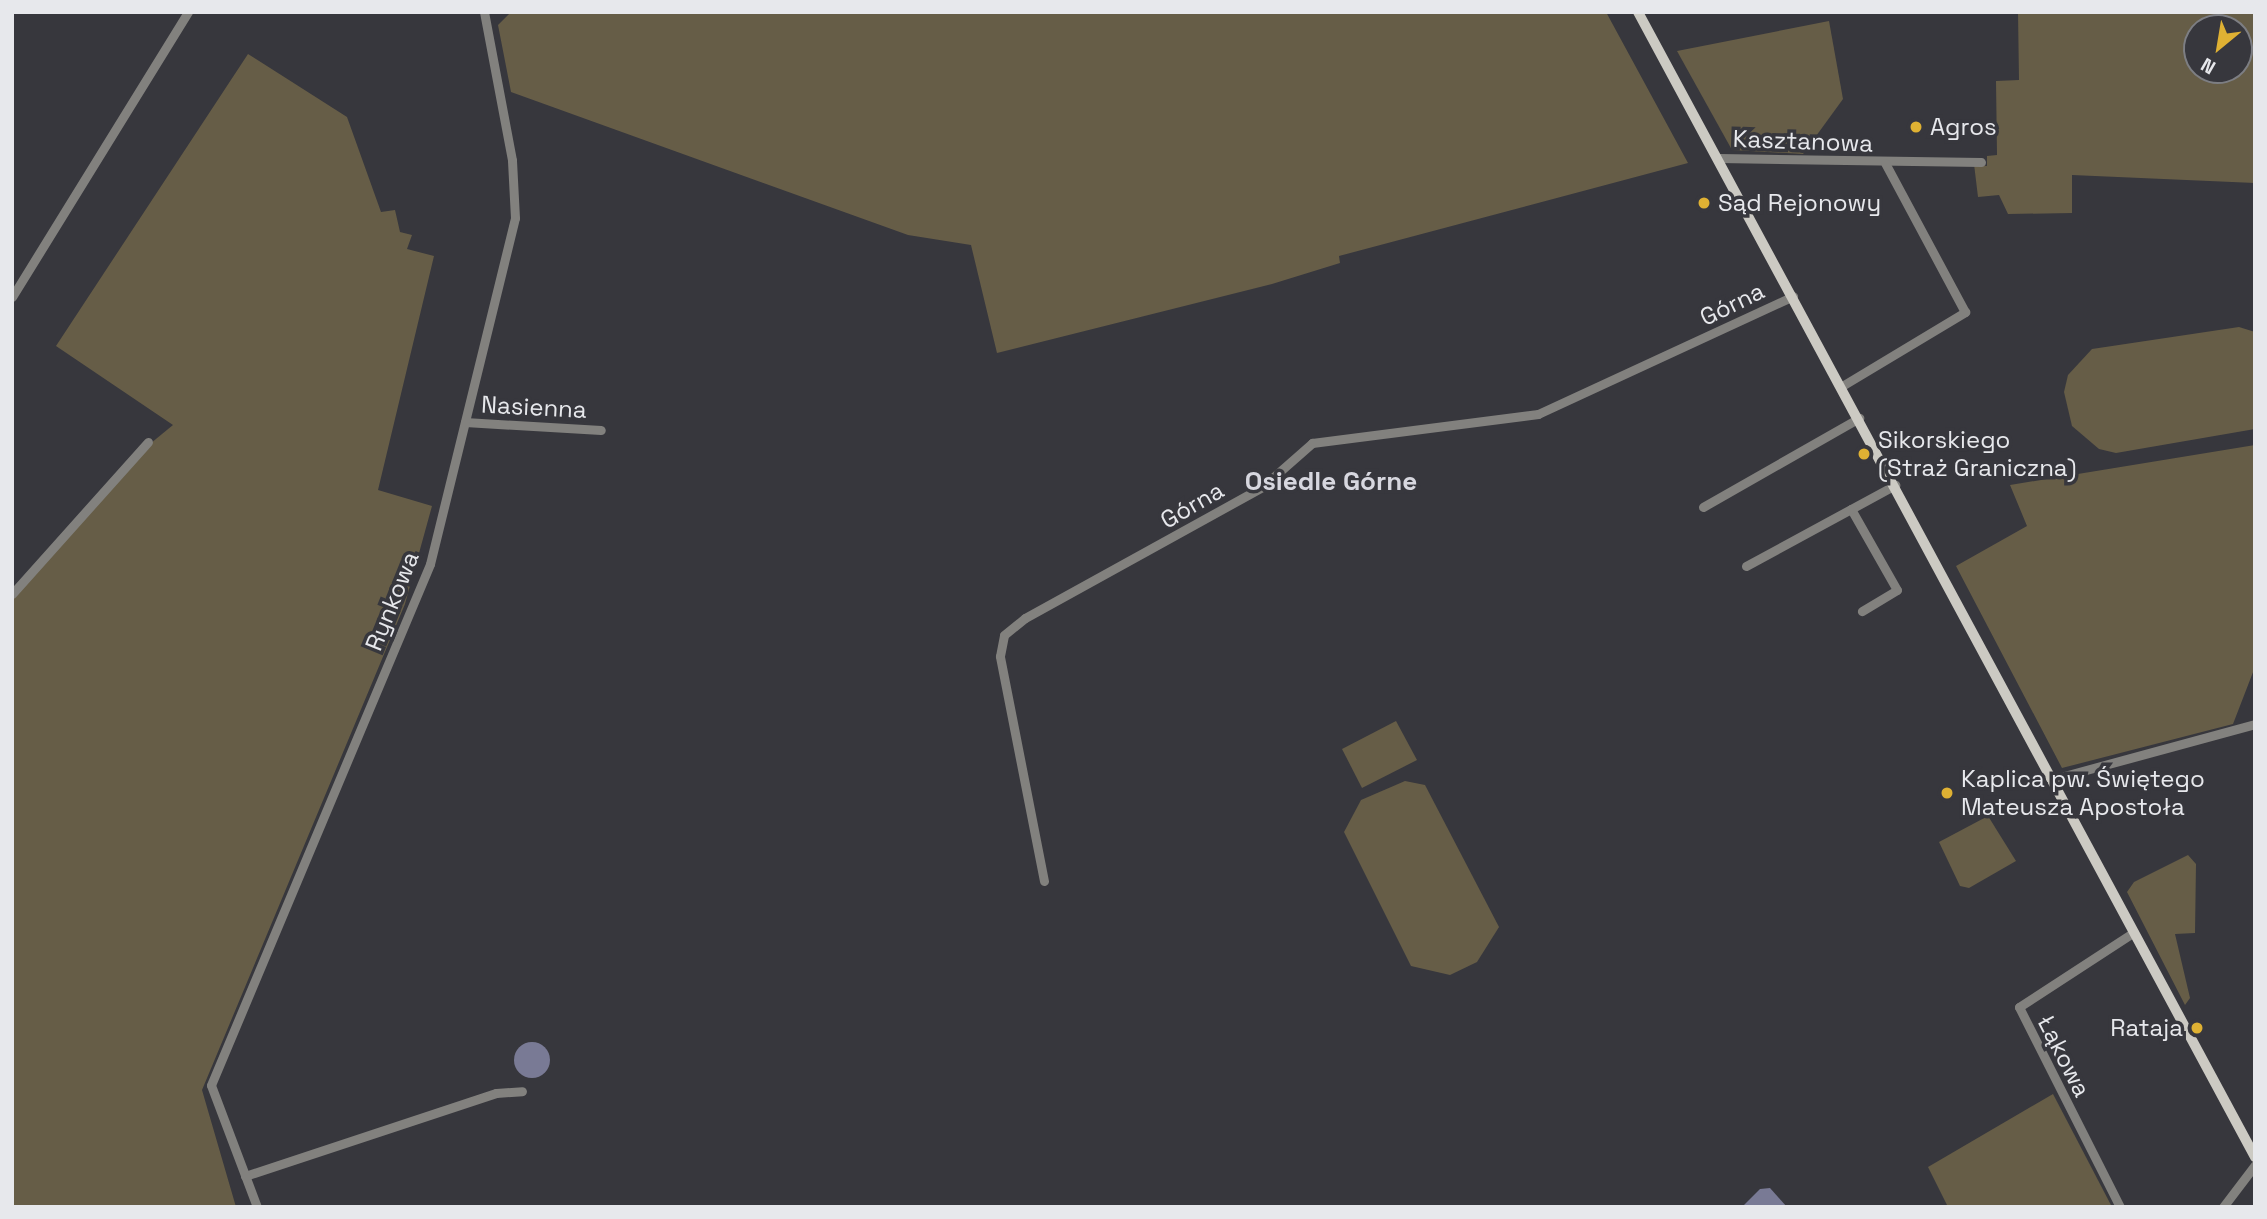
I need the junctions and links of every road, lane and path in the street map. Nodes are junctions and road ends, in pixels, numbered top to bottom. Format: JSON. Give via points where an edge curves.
{"nodes":[{"id":1,"x":188,"y":12,"type":"edge"},
{"id":2,"x":484,"y":12,"type":"edge"},
{"id":3,"x":1637,"y":12,"type":"edge"},
{"id":4,"x":1643,"y":12,"type":"edge"},
{"id":5,"x":1647,"y":24,"type":"junction"},
{"id":6,"x":1719,"y":158,"type":"junction"},
{"id":7,"x":1981,"y":162,"type":"dead end"},
{"id":8,"x":1885,"y":163,"type":"junction"},
{"id":9,"x":1793,"y":296,"type":"junction"},
{"id":10,"x":12,"y":297,"type":"edge"},
{"id":11,"x":1842,"y":386,"type":"junction"},
{"id":12,"x":1859,"y":418,"type":"junction"},
{"id":13,"x":466,"y":422,"type":"junction"},
{"id":14,"x":601,"y":430,"type":"dead end"},
{"id":15,"x":148,"y":442,"type":"dead end"},
{"id":16,"x":1895,"y":485,"type":"junction"},
{"id":17,"x":1703,"y":507,"type":"dead end"},
{"id":18,"x":1851,"y":509,"type":"junction"},
{"id":19,"x":1746,"y":566,"type":"dead end"},
{"id":20,"x":12,"y":594,"type":"edge"},
{"id":21,"x":1862,"y":611,"type":"dead end"},
{"id":22,"x":2255,"y":724,"type":"edge"},
{"id":23,"x":2053,"y":779,"type":"junction"},
{"id":24,"x":1044,"y":881,"type":"dead end"},
{"id":25,"x":2134,"y":932,"type":"junction"},
{"id":26,"x":522,"y":1091,"type":"dead end"},
{"id":27,"x":2255,"y":1157,"type":"edge"},
{"id":28,"x":2255,"y":1165,"type":"edge"},
{"id":29,"x":245,"y":1176,"type":"junction"},
{"id":30,"x":257,"y":1207,"type":"edge"},
{"id":31,"x":2120,"y":1207,"type":"edge"},
{"id":32,"x":2223,"y":1207,"type":"edge"}],
"edges":[{"from":1,"to":10,"type":"street"},
{"from":2,"to":13,"type":"street","name":"Rynkowa","via":[[512,160],[515,218]]},
{"from":3,"to":5,"type":"main road"},
{"from":4,"to":5,"type":"main road"},
{"from":5,"to":6,"type":"main road"},
{"from":6,"to":8,"type":"street","name":"Kasztanowa"},
{"from":6,"to":9,"type":"main road"},
{"from":7,"to":8,"type":"street","name":"Kasztanowa"},
{"from":8,"to":11,"type":"street","name":"Kasztanowa","via":[[1965,308],[1936,332]]},
{"from":9,"to":11,"type":"main road"},
{"from":9,"to":24,"type":"street","name":"Górna","via":[[1538,414],[1312,443],[1262,487],[1025,618],[1004,635],[1000,656]]},
{"from":11,"to":12,"type":"main road"},
{"from":12,"to":16,"type":"main road"},
{"from":12,"to":17,"type":"street"},
{"from":13,"to":14,"type":"street","name":"Nasienna"},
{"from":13,"to":29,"type":"street","name":"Rynkowa","via":[[430,564],[211,1085]]},
{"from":15,"to":20,"type":"street"},
{"from":16,"to":18,"type":"street"},
{"from":16,"to":23,"type":"main road"},
{"from":18,"to":19,"type":"street"},
{"from":18,"to":21,"type":"street","via":[[1897,590]]},
{"from":22,"to":23,"type":"street"},
{"from":23,"to":25,"type":"main road"},
{"from":25,"to":27,"type":"main road"},
{"from":25,"to":31,"type":"street","name":"Łąkowa","via":[[2019,1007]]},
{"from":26,"to":29,"type":"street","via":[[496,1093]]},
{"from":28,"to":32,"type":"street"},
{"from":29,"to":30,"type":"street","name":"Rynkowa"}]}
